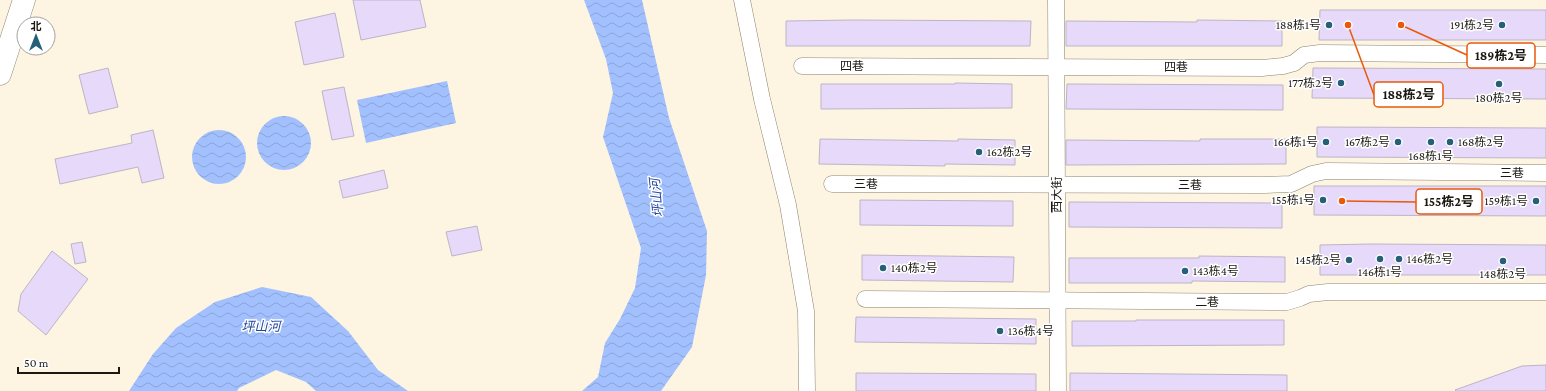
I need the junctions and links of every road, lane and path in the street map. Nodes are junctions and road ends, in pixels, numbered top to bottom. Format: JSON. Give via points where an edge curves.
{"nodes":[{"id":1,"x":24,"y":0,"type":"edge"},
{"id":2,"x":742,"y":0,"type":"edge"},
{"id":3,"x":1056,"y":0,"type":"edge"},
{"id":4,"x":1546,"y":56,"type":"edge"},
{"id":5,"x":802,"y":66,"type":"dead end"},
{"id":6,"x":1056,"y":67,"type":"junction"},
{"id":7,"x":0,"y":74,"type":"edge"},
{"id":8,"x":1546,"y":173,"type":"edge"},
{"id":9,"x":832,"y":184,"type":"dead end"},
{"id":10,"x":1057,"y":184,"type":"junction"},
{"id":11,"x":1546,"y":292,"type":"edge"},
{"id":12,"x":865,"y":299,"type":"dead end"},
{"id":13,"x":1058,"y":300,"type":"junction"},
{"id":14,"x":807,"y":391,"type":"edge"},
{"id":15,"x":1058,"y":391,"type":"edge"}],
"edges":[{"from":1,"to":7,"type":"street"},
{"from":2,"to":14,"type":"street","via":[[762,99],[788,205],[804,296]]},
{"from":3,"to":6,"type":"street","name":"西大街"},
{"from":4,"to":6,"type":"street","name":"四巷","via":[[1320,53],[1304,55],[1294,63],[1276,67]]},
{"from":5,"to":6,"type":"street","name":"四巷"},
{"from":6,"to":10,"type":"street","name":"西大街"},
{"from":8,"to":10,"type":"street","name":"三巷","via":[[1326,172],[1312,174],[1290,184]]},
{"from":9,"to":10,"type":"street","name":"三巷"},
{"from":10,"to":13,"type":"street","name":"西大街"},
{"from":11,"to":13,"type":"street","name":"二巷","via":[[1328,292],[1309,294],[1287,302]]},
{"from":12,"to":13,"type":"street","name":"二巷"},
{"from":13,"to":15,"type":"street","name":"西大街"}]}
